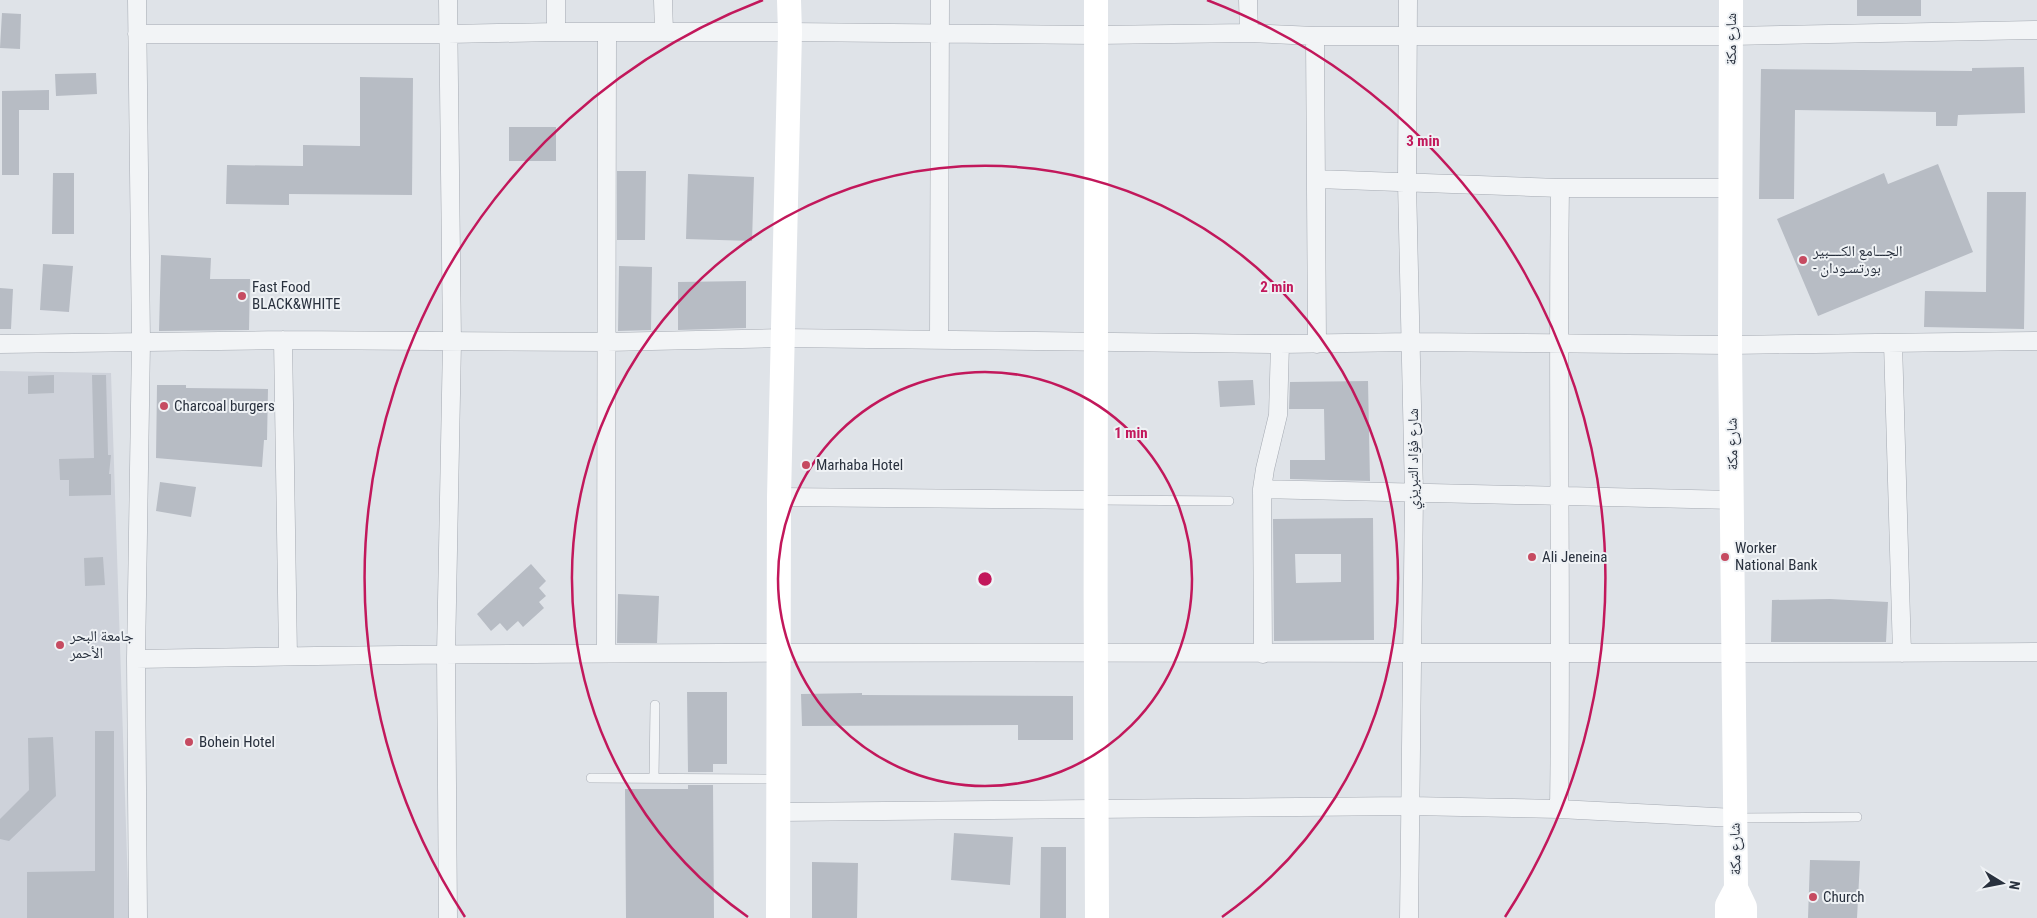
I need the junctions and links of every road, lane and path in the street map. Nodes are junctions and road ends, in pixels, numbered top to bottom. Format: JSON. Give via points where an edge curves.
{"nodes":[{"id":1,"x":137,"y":0,"type":"edge"},
{"id":2,"x":448,"y":0,"type":"edge"},
{"id":3,"x":556,"y":0,"type":"edge"},
{"id":4,"x":663,"y":0,"type":"edge"},
{"id":5,"x":789,"y":0,"type":"edge"},
{"id":6,"x":940,"y":0,"type":"edge"},
{"id":7,"x":1096,"y":0,"type":"edge"},
{"id":8,"x":1248,"y":0,"type":"edge"},
{"id":9,"x":1408,"y":0,"type":"edge"},
{"id":10,"x":1731,"y":0,"type":"edge"},
{"id":11,"x":2037,"y":30,"type":"edge"},
{"id":12,"x":556,"y":32,"type":"junction"},
{"id":13,"x":608,"y":32,"type":"junction"},
{"id":14,"x":664,"y":32,"type":"junction"},
{"id":15,"x":790,"y":32,"type":"junction"},
{"id":16,"x":1249,"y":33,"type":"junction"},
{"id":17,"x":137,"y":34,"type":"junction"},
{"id":18,"x":448,"y":34,"type":"junction"},
{"id":19,"x":940,"y":34,"type":"junction"},
{"id":20,"x":1096,"y":35,"type":"junction"},
{"id":21,"x":1408,"y":35,"type":"junction"},
{"id":22,"x":1315,"y":36,"type":"junction"},
{"id":23,"x":1732,"y":36,"type":"junction"},
{"id":24,"x":1317,"y":179,"type":"junction"},
{"id":25,"x":1407,"y":183,"type":"junction"},
{"id":26,"x":1560,"y":188,"type":"junction"},
{"id":27,"x":1730,"y":188,"type":"junction"},
{"id":28,"x":782,"y":338,"type":"junction"},
{"id":29,"x":283,"y":340,"type":"junction"},
{"id":30,"x":939,"y":340,"type":"junction"},
{"id":31,"x":2037,"y":341,"type":"edge"},
{"id":32,"x":141,"y":342,"type":"junction"},
{"id":33,"x":452,"y":342,"type":"junction"},
{"id":34,"x":607,"y":342,"type":"junction"},
{"id":35,"x":1097,"y":342,"type":"junction"},
{"id":36,"x":1412,"y":342,"type":"junction"},
{"id":37,"x":1893,"y":343,"type":"junction"},
{"id":38,"x":0,"y":344,"type":"edge"},
{"id":39,"x":1280,"y":344,"type":"junction"},
{"id":40,"x":1317,"y":344,"type":"junction"},
{"id":41,"x":1558,"y":344,"type":"junction"},
{"id":42,"x":1730,"y":345,"type":"junction"},
{"id":43,"x":1262,"y":489,"type":"junction"},
{"id":44,"x":1414,"y":494,"type":"junction"},
{"id":45,"x":1559,"y":495,"type":"junction"},
{"id":46,"x":779,"y":497,"type":"junction"},
{"id":47,"x":1096,"y":500,"type":"junction"},
{"id":48,"x":1733,"y":500,"type":"junction"},
{"id":49,"x":1229,"y":501,"type":"dead end"},
{"id":50,"x":778,"y":652,"type":"junction"},
{"id":51,"x":1561,"y":652,"type":"junction"},
{"id":52,"x":2037,"y":652,"type":"edge"},
{"id":53,"x":606,"y":653,"type":"junction"},
{"id":54,"x":1732,"y":653,"type":"junction"},
{"id":55,"x":1902,"y":653,"type":"junction"},
{"id":56,"x":446,"y":654,"type":"junction"},
{"id":57,"x":1095,"y":654,"type":"junction"},
{"id":58,"x":1263,"y":654,"type":"junction"},
{"id":59,"x":1411,"y":654,"type":"junction"},
{"id":60,"x":288,"y":656,"type":"junction"},
{"id":61,"x":136,"y":659,"type":"junction"},
{"id":62,"x":655,"y":705,"type":"dead end"},
{"id":63,"x":592,"y":778,"type":"dead end"},
{"id":64,"x":654,"y":778,"type":"junction"},
{"id":65,"x":778,"y":780,"type":"junction"},
{"id":66,"x":1410,"y":806,"type":"junction"},
{"id":67,"x":1096,"y":808,"type":"junction"},
{"id":68,"x":1559,"y":809,"type":"junction"},
{"id":69,"x":778,"y":812,"type":"junction"},
{"id":70,"x":1735,"y":818,"type":"junction"},
{"id":71,"x":1857,"y":818,"type":"dead end"},
{"id":72,"x":1736,"y":888,"type":"junction"},
{"id":73,"x":138,"y":918,"type":"edge"},
{"id":74,"x":448,"y":918,"type":"edge"},
{"id":75,"x":778,"y":918,"type":"edge"},
{"id":76,"x":1097,"y":918,"type":"edge"},
{"id":77,"x":1409,"y":918,"type":"edge"},
{"id":78,"x":1727,"y":918,"type":"edge"},
{"id":79,"x":1745,"y":918,"type":"edge"}],
"edges":[{"from":1,"to":17,"type":"street"},
{"from":2,"to":18,"type":"street"},
{"from":3,"to":12,"type":"street"},
{"from":4,"to":14,"type":"street"},
{"from":5,"to":15,"type":"street"},
{"from":6,"to":19,"type":"street"},
{"from":7,"to":20,"type":"street"},
{"from":8,"to":16,"type":"street"},
{"from":9,"to":21,"type":"street","name":"شارع فؤاد التبريزي"},
{"from":10,"to":23,"type":"street","name":"شارع مكة"},
{"from":11,"to":23,"type":"street"},
{"from":12,"to":13,"type":"street"},
{"from":12,"to":18,"type":"street"},
{"from":13,"to":14,"type":"street"},
{"from":13,"to":34,"type":"street"},
{"from":14,"to":15,"type":"street"},
{"from":15,"to":19,"type":"street"},
{"from":15,"to":28,"type":"street"},
{"from":16,"to":20,"type":"street"},
{"from":16,"to":22,"type":"street"},
{"from":17,"to":18,"type":"street"},
{"from":17,"to":32,"type":"street"},
{"from":18,"to":33,"type":"street"},
{"from":19,"to":20,"type":"street"},
{"from":19,"to":30,"type":"street"},
{"from":20,"to":35,"type":"street"},
{"from":21,"to":22,"type":"street"},
{"from":21,"to":23,"type":"street"},
{"from":21,"to":25,"type":"street","name":"شارع فؤاد التبريزي"},
{"from":22,"to":24,"type":"street"},
{"from":23,"to":27,"type":"street","name":"شارع مكة"},
{"from":24,"to":25,"type":"street"},
{"from":24,"to":40,"type":"street"},
{"from":25,"to":26,"type":"street"},
{"from":25,"to":36,"type":"street","name":"شارع فؤاد التبريزي"},
{"from":26,"to":27,"type":"street"},
{"from":26,"to":41,"type":"street"},
{"from":27,"to":42,"type":"street","name":"شارع مكة"},
{"from":28,"to":30,"type":"street"},
{"from":28,"to":34,"type":"street"},
{"from":28,"to":46,"type":"street"},
{"from":29,"to":32,"type":"street"},
{"from":29,"to":33,"type":"street"},
{"from":29,"to":60,"type":"street"},
{"from":30,"to":35,"type":"street"},
{"from":31,"to":37,"type":"street"},
{"from":32,"to":38,"type":"street"},
{"from":32,"to":61,"type":"street"},
{"from":33,"to":34,"type":"street"},
{"from":33,"to":56,"type":"street"},
{"from":34,"to":53,"type":"street"},
{"from":35,"to":39,"type":"street"},
{"from":35,"to":47,"type":"street"},
{"from":36,"to":40,"type":"street"},
{"from":36,"to":41,"type":"street"},
{"from":36,"to":44,"type":"street","name":"شارع فؤاد التبريزي"},
{"from":37,"to":42,"type":"street"},
{"from":37,"to":55,"type":"street"},
{"from":39,"to":40,"type":"street"},
{"from":39,"to":43,"type":"street","via":[[1278,415]]},
{"from":41,"to":42,"type":"street"},
{"from":41,"to":45,"type":"street"},
{"from":42,"to":48,"type":"street","name":"شارع مكة"},
{"from":43,"to":44,"type":"street"},
{"from":43,"to":58,"type":"street"},
{"from":44,"to":45,"type":"street"},
{"from":44,"to":59,"type":"street","name":"شارع فؤاد التبريزي"},
{"from":45,"to":48,"type":"street"},
{"from":45,"to":51,"type":"street"},
{"from":46,"to":47,"type":"street"},
{"from":46,"to":50,"type":"street"},
{"from":47,"to":49,"type":"lane"},
{"from":47,"to":57,"type":"street"},
{"from":48,"to":54,"type":"street","name":"شارع مكة"},
{"from":50,"to":53,"type":"street"},
{"from":50,"to":57,"type":"street"},
{"from":50,"to":65,"type":"street"},
{"from":51,"to":54,"type":"street"},
{"from":51,"to":59,"type":"street"},
{"from":51,"to":68,"type":"street"},
{"from":52,"to":55,"type":"street"},
{"from":53,"to":56,"type":"street"},
{"from":54,"to":55,"type":"street"},
{"from":54,"to":70,"type":"street","name":"شارع مكة"},
{"from":56,"to":60,"type":"street"},
{"from":56,"to":74,"type":"street"},
{"from":57,"to":58,"type":"street"},
{"from":57,"to":67,"type":"street"},
{"from":58,"to":59,"type":"street"},
{"from":59,"to":66,"type":"street","name":"شارع فؤاد التبريزي"},
{"from":60,"to":61,"type":"street"},
{"from":61,"to":73,"type":"street"},
{"from":62,"to":64,"type":"lane"},
{"from":63,"to":64,"type":"lane"},
{"from":64,"to":65,"type":"lane"},
{"from":65,"to":69,"type":"street"},
{"from":66,"to":67,"type":"street"},
{"from":66,"to":68,"type":"street"},
{"from":66,"to":77,"type":"street","name":"شارع فؤاد التبريزي"},
{"from":67,"to":69,"type":"street"},
{"from":67,"to":76,"type":"street"},
{"from":68,"to":70,"type":"street"},
{"from":69,"to":75,"type":"street"},
{"from":70,"to":71,"type":"lane"},
{"from":70,"to":72,"type":"street","name":"شارع مكة"},
{"from":72,"to":78,"type":"street","via":[[1727,905]]},
{"from":72,"to":79,"type":"street","via":[[1745,907]]}]}
